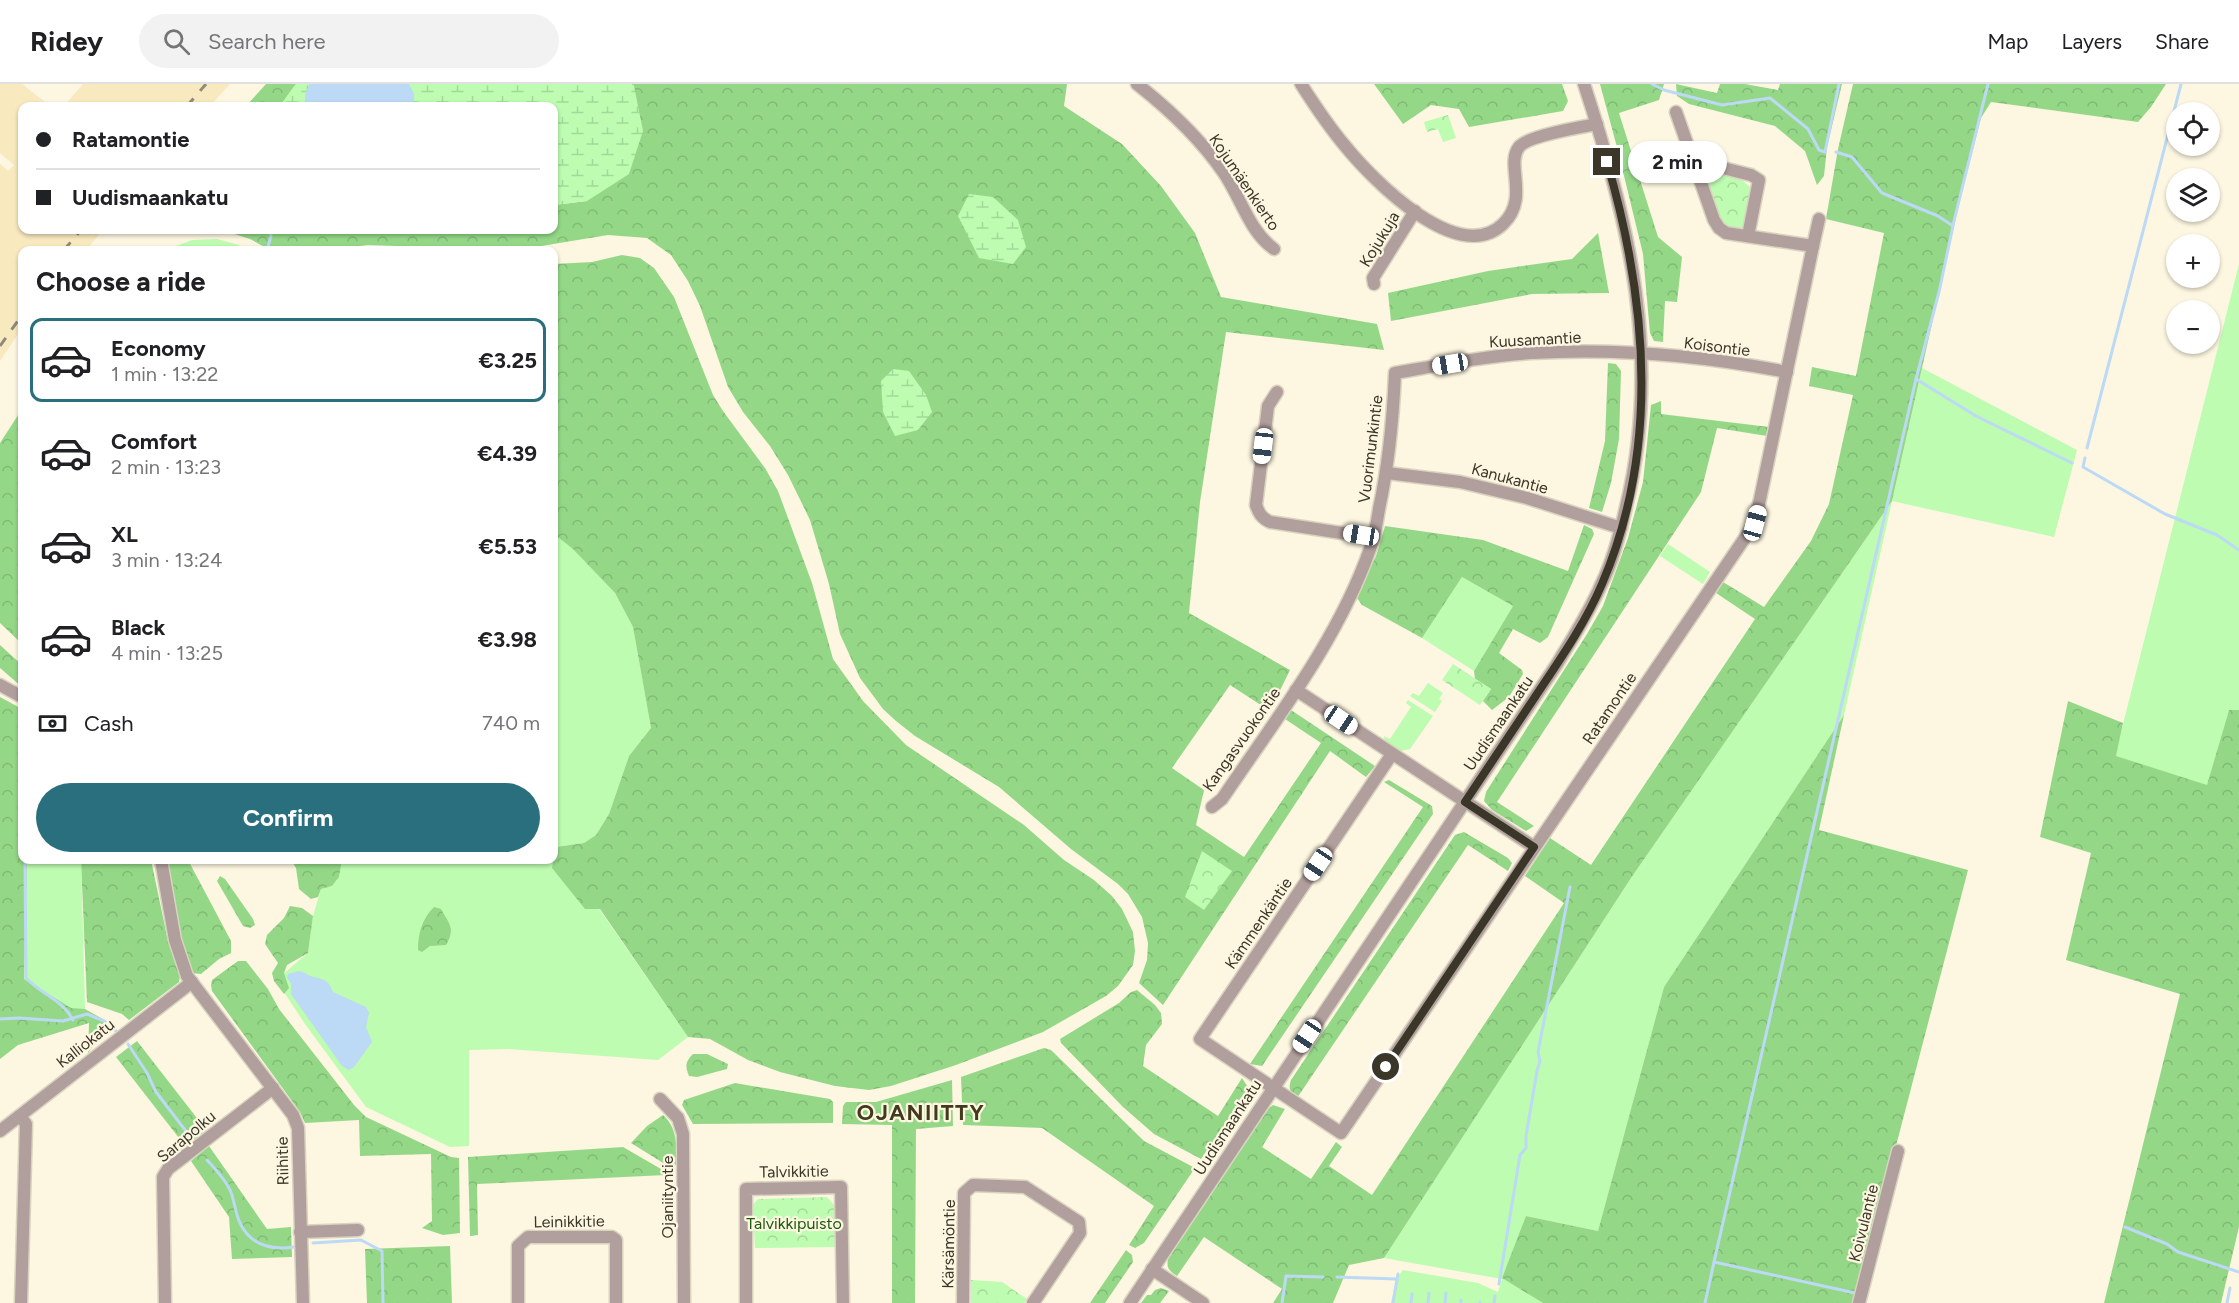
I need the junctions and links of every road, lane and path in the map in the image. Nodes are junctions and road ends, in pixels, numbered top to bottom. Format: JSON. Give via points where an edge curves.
{"nodes":[{"id":1,"x":1137,"y":84,"type":"edge"},
{"id":2,"x":1301,"y":84,"type":"edge"},
{"id":3,"x":1584,"y":84,"type":"edge"},
{"id":4,"x":1676,"y":112,"type":"dead end"},
{"id":5,"x":1597,"y":124,"type":"junction"},
{"id":6,"x":1695,"y":164,"type":"junction"},
{"id":7,"x":1415,"y":211,"type":"junction"},
{"id":8,"x":1819,"y":219,"type":"dead end"},
{"id":9,"x":1748,"y":236,"type":"junction"},
{"id":10,"x":1813,"y":246,"type":"junction"},
{"id":11,"x":1274,"y":249,"type":"dead end"},
{"id":12,"x":1374,"y":284,"type":"dead end"},
{"id":13,"x":1642,"y":355,"type":"junction"},
{"id":14,"x":1787,"y":372,"type":"junction"},
{"id":15,"x":1395,"y":373,"type":"joint"},
{"id":16,"x":1276,"y":392,"type":"dead end"},
{"id":17,"x":1387,"y":473,"type":"junction"},
{"id":18,"x":1621,"y":528,"type":"junction"},
{"id":19,"x":1374,"y":538,"type":"junction"},
{"id":20,"x":0,"y":685,"type":"edge"},
{"id":21,"x":1296,"y":690,"type":"junction"},
{"id":22,"x":18,"y":695,"type":"edge"},
{"id":23,"x":1392,"y":754,"type":"junction"},
{"id":24,"x":1465,"y":802,"type":"junction"},
{"id":25,"x":1212,"y":807,"type":"dead end"},
{"id":26,"x":1534,"y":847,"type":"junction"},
{"id":27,"x":162,"y":864,"type":"edge"},
{"id":28,"x":192,"y":982,"type":"junction"},
{"id":29,"x":273,"y":1088,"type":"junction"},
{"id":30,"x":1273,"y":1088,"type":"junction"},
{"id":31,"x":660,"y":1099,"type":"dead end"},
{"id":32,"x":20,"y":1116,"type":"junction"},
{"id":33,"x":0,"y":1131,"type":"edge"},
{"id":34,"x":1898,"y":1150,"type":"dead end"},
{"id":35,"x":358,"y":1230,"type":"dead end"},
{"id":36,"x":300,"y":1232,"type":"junction"},
{"id":37,"x":1152,"y":1269,"type":"junction"},
{"id":38,"x":21,"y":1303,"type":"edge"},
{"id":39,"x":165,"y":1303,"type":"edge"},
{"id":40,"x":303,"y":1303,"type":"edge"},
{"id":41,"x":518,"y":1303,"type":"edge"},
{"id":42,"x":616,"y":1303,"type":"edge"},
{"id":43,"x":684,"y":1303,"type":"edge"},
{"id":44,"x":746,"y":1303,"type":"edge"},
{"id":45,"x":843,"y":1303,"type":"edge"},
{"id":46,"x":963,"y":1303,"type":"edge"},
{"id":47,"x":1033,"y":1303,"type":"edge"},
{"id":48,"x":1130,"y":1303,"type":"edge"},
{"id":49,"x":1203,"y":1303,"type":"edge"},
{"id":50,"x":1859,"y":1303,"type":"edge"}],
"edges":[{"from":1,"to":11,"type":"street","name":"Kojumäenkierto","via":[[1166,106],[1198,140],[1225,175],[1260,238]]},
{"from":2,"to":7,"type":"street","via":[[1347,149],[1374,178]]},
{"from":3,"to":5,"type":"street","name":"Uudismaankatu"},
{"from":4,"to":6,"type":"street"},
{"from":5,"to":7,"type":"street","via":[[1532,139],[1518,147],[1518,189],[1513,210],[1494,231],[1464,236]]},
{"from":5,"to":13,"type":"street","name":"Uudismaankatu","via":[[1627,242]]},
{"from":6,"to":9,"type":"street","via":[[1719,228]]},
{"from":6,"to":9,"type":"street","via":[[1732,170],[1759,180]]},
{"from":7,"to":12,"type":"street","name":"Kojukuja","via":[[1373,278]]},
{"from":8,"to":10,"type":"street","name":"Ratamontie"},
{"from":9,"to":10,"type":"street"},
{"from":10,"to":14,"type":"street","name":"Ratamontie"},
{"from":13,"to":14,"type":"street","name":"Koisontie"},
{"from":13,"to":15,"type":"street","name":"Kuusamantie","via":[[1532,353]]},
{"from":13,"to":18,"type":"street","name":"Uudismaankatu","via":[[1641,426]]},
{"from":14,"to":26,"type":"street","name":"Ratamontie","via":[[1755,523]]},
{"from":15,"to":17,"type":"street","name":"Vuorimunkintie"},
{"from":16,"to":19,"type":"street","via":[[1268,406],[1258,512],[1270,522]]},
{"from":17,"to":18,"type":"street","name":"Kanukantie","via":[[1460,482],[1527,498]]},
{"from":17,"to":19,"type":"street","name":"Vuorimunkintie"},
{"from":18,"to":24,"type":"street","name":"Uudismaankatu","via":[[1602,585],[1583,621]]},
{"from":19,"to":21,"type":"street","name":"Vuorimunkintie","via":[[1349,601]]},
{"from":20,"to":22,"type":"street"},
{"from":21,"to":23,"type":"street"},
{"from":21,"to":25,"type":"street","name":"Kangasvuokontie","via":[[1222,799]]},
{"from":23,"to":24,"type":"street"},
{"from":23,"to":30,"type":"street","name":"Kämmenkäntie","via":[[1200,1039]]},
{"from":24,"to":26,"type":"street"},
{"from":24,"to":30,"type":"street","name":"Uudismaankatu"},
{"from":26,"to":30,"type":"street","name":"Ratamontie","via":[[1341,1133]]},
{"from":27,"to":28,"type":"street","name":"Riihitie","via":[[175,940]]},
{"from":28,"to":29,"type":"street","name":"Riihitie"},
{"from":28,"to":32,"type":"street","name":"Kalliokatu"},
{"from":29,"to":36,"type":"street","name":"Riihitie","via":[[298,1128]]},
{"from":29,"to":39,"type":"street","name":"Sarapolku","via":[[168,1169],[164,1177]]},
{"from":30,"to":37,"type":"street","name":"Uudismaankatu"},
{"from":31,"to":43,"type":"street","name":"Ojaniityntie","via":[[678,1118],[683,1134]]},
{"from":32,"to":33,"type":"street","name":"Kalliokatu"},
{"from":32,"to":38,"type":"street","via":[[26,1125]]},
{"from":34,"to":50,"type":"street","name":"Koivulantie"},
{"from":35,"to":36,"type":"street"},
{"from":36,"to":40,"type":"street","name":"Riihitie"},
{"from":37,"to":48,"type":"street","name":"Uudismaankatu"},
{"from":37,"to":49,"type":"street"},
{"from":41,"to":42,"type":"street","name":"Leinikkitie","via":[[518,1246],[522,1241],[528,1237],[612,1237],[616,1240]]},
{"from":44,"to":45,"type":"street","name":"Talvikkitie","via":[[746,1189],[841,1187]]},
{"from":46,"to":47,"type":"street","name":"Kärsämöntie","via":[[964,1193],[973,1185],[1025,1186],[1079,1222],[1080,1233]]}]}
